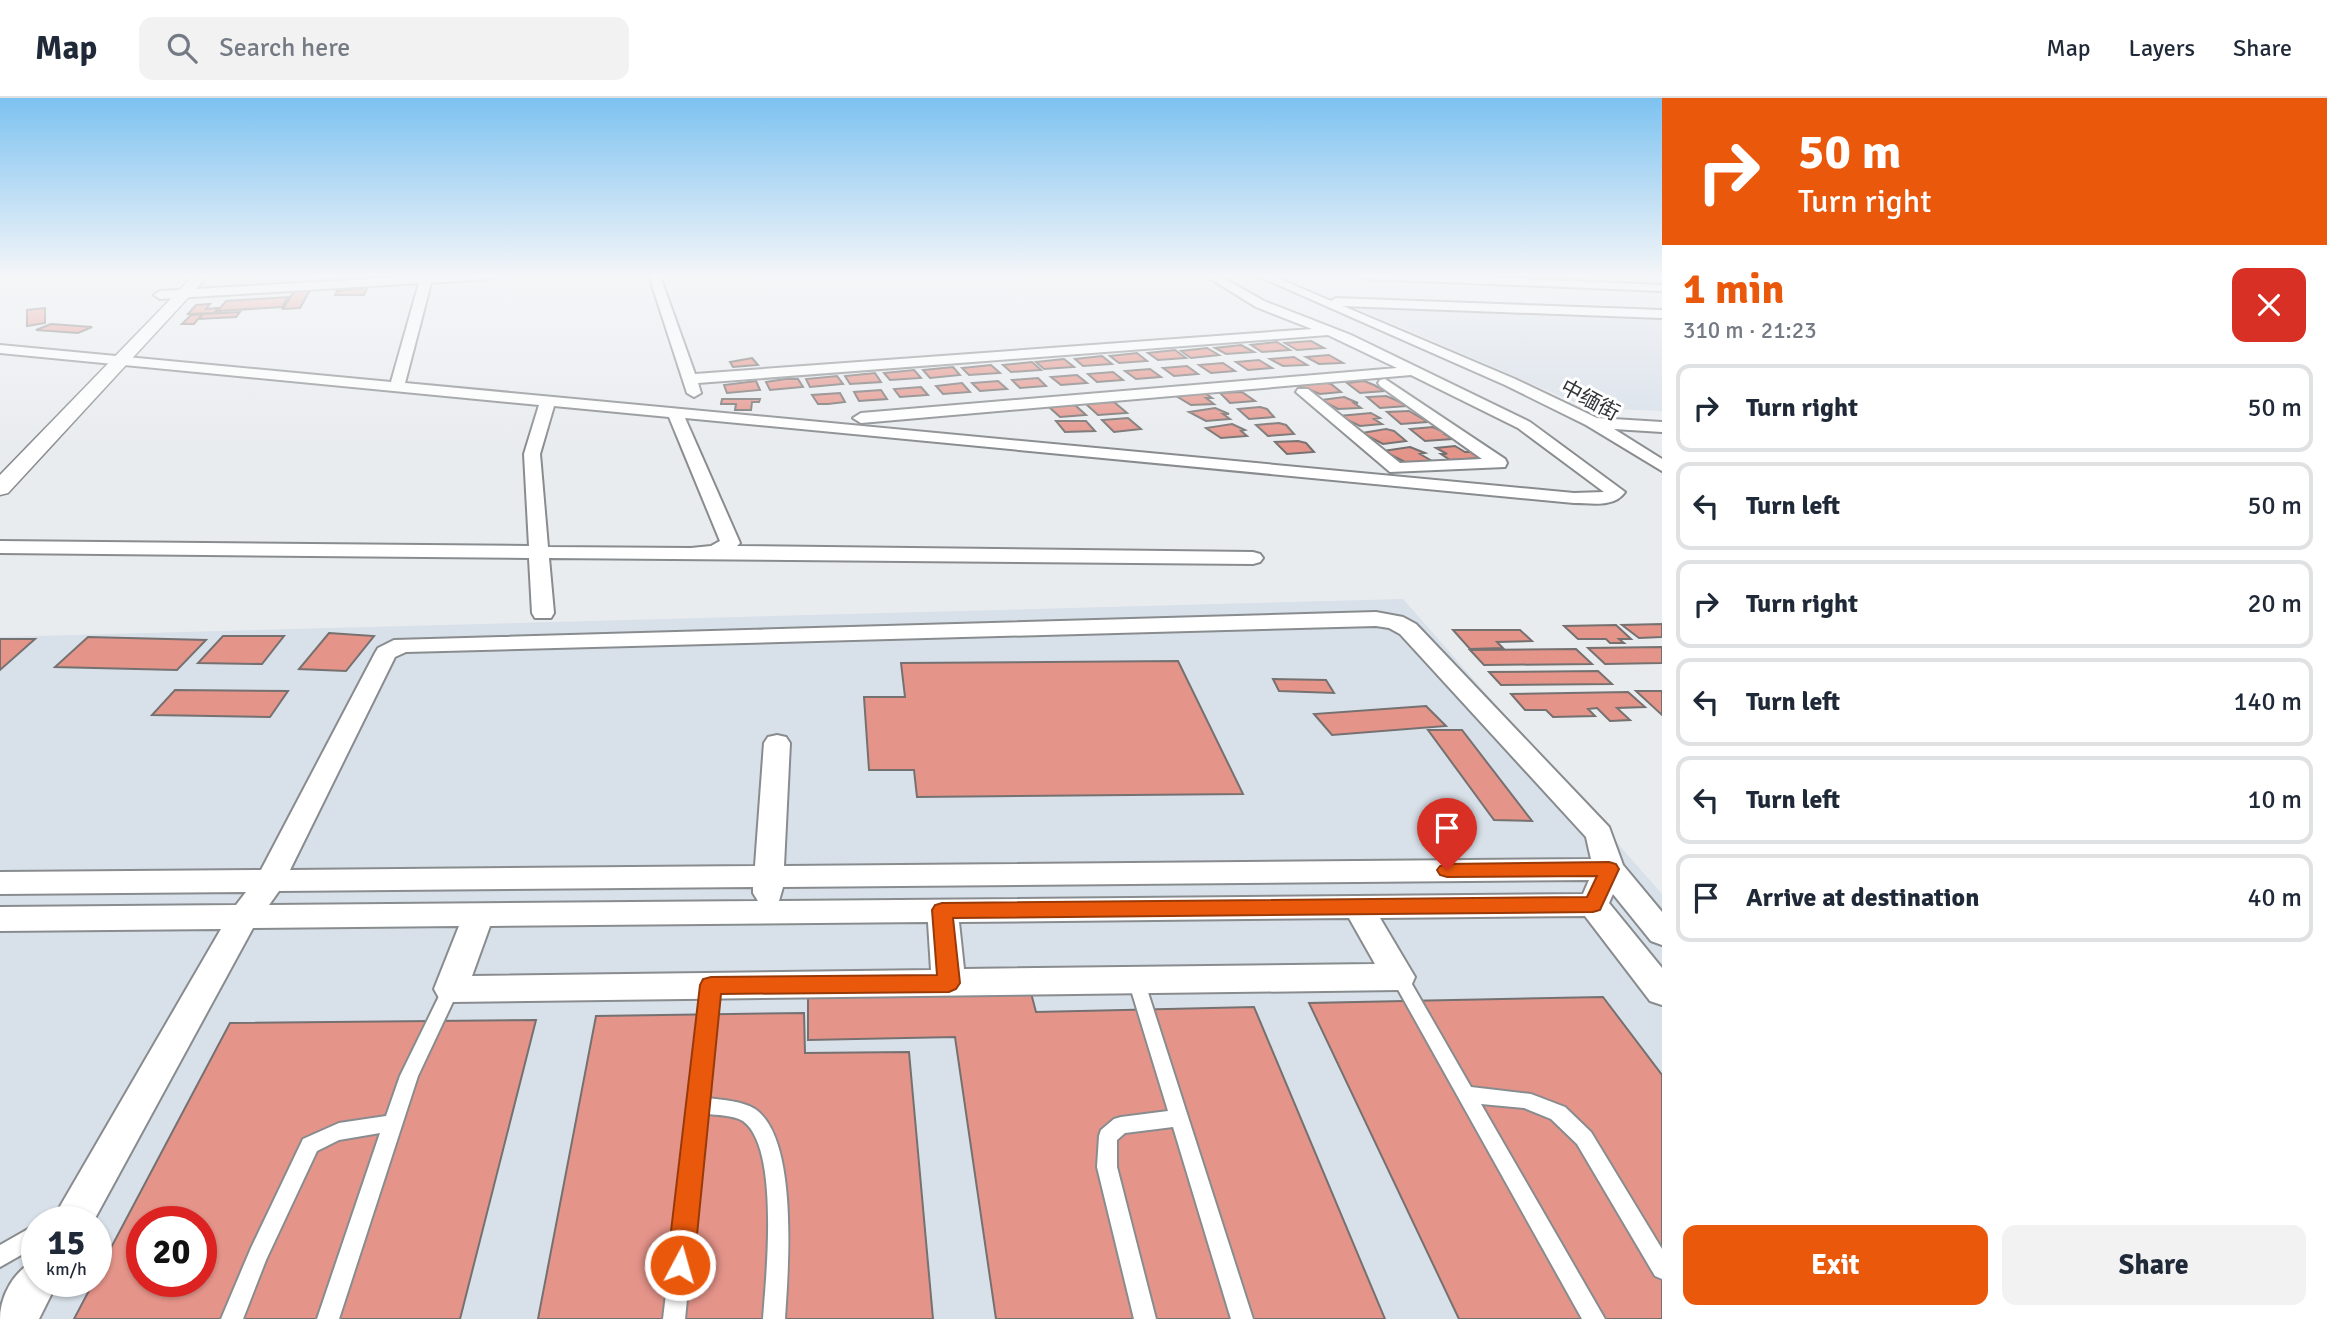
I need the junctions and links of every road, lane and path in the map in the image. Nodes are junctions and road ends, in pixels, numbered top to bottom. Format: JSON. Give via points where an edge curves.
{"nodes":[{"id":1,"x":124,"y":333,"type":"edge"},
{"id":2,"x":143,"y":333,"type":"edge"},
{"id":3,"x":411,"y":333,"type":"edge"},
{"id":4,"x":674,"y":333,"type":"edge"},
{"id":5,"x":1319,"y":333,"type":"edge"},
{"id":6,"x":1334,"y":333,"type":"edge"},
{"id":7,"x":1396,"y":333,"type":"edge"},
{"id":8,"x":0,"y":349,"type":"edge"},
{"id":9,"x":100,"y":358,"type":"junction"},
{"id":10,"x":121,"y":360,"type":"junction"},
{"id":11,"x":1414,"y":370,"type":"junction"},
{"id":12,"x":691,"y":379,"type":"junction"},
{"id":13,"x":1264,"y":382,"type":"junction"},
{"id":14,"x":1385,"y":383,"type":"dead end"},
{"id":15,"x":73,"y":385,"type":"dead end"},
{"id":16,"x":397,"y":386,"type":"junction"},
{"id":17,"x":1454,"y":391,"type":"junction"},
{"id":18,"x":1402,"y":394,"type":"junction"},
{"id":19,"x":548,"y":400,"type":"junction"},
{"id":20,"x":674,"y":411,"type":"junction"},
{"id":21,"x":700,"y":414,"type":"junction"},
{"id":22,"x":1592,"y":422,"type":"junction"},
{"id":23,"x":802,"y":423,"type":"junction"},
{"id":24,"x":1662,"y":426,"type":"edge"},
{"id":25,"x":1662,"y":466,"type":"edge"},
{"id":26,"x":0,"y":488,"type":"edge"},
{"id":27,"x":0,"y":547,"type":"edge"},
{"id":28,"x":537,"y":552,"type":"junction"},
{"id":29,"x":716,"y":552,"type":"junction"},
{"id":30,"x":1253,"y":558,"type":"dead end"},
{"id":31,"x":543,"y":613,"type":"dead end"},
{"id":32,"x":777,"y":743,"type":"dead end"},
{"id":33,"x":1609,"y":869,"type":"junction"},
{"id":34,"x":769,"y":876,"type":"junction"},
{"id":35,"x":270,"y":881,"type":"junction"},
{"id":36,"x":0,"y":884,"type":"edge"},
{"id":37,"x":1593,"y":905,"type":"junction"},
{"id":38,"x":1358,"y":907,"type":"junction"},
{"id":39,"x":942,"y":910,"type":"junction"},
{"id":40,"x":767,"y":912,"type":"junction"},
{"id":41,"x":479,"y":915,"type":"junction"},
{"id":42,"x":244,"y":916,"type":"junction"},
{"id":43,"x":0,"y":919,"type":"edge"},
{"id":44,"x":1662,"y":933,"type":"edge"},
{"id":45,"x":1399,"y":977,"type":"junction"},
{"id":46,"x":1136,"y":979,"type":"junction"},
{"id":47,"x":949,"y":983,"type":"junction"},
{"id":48,"x":711,"y":985,"type":"junction"},
{"id":49,"x":451,"y":989,"type":"junction"},
{"id":50,"x":1662,"y":992,"type":"edge"},
{"id":51,"x":1465,"y":1094,"type":"junction"},
{"id":52,"x":698,"y":1104,"type":"junction"},
{"id":53,"x":1178,"y":1118,"type":"junction"},
{"id":54,"x":392,"y":1124,"type":"junction"},
{"id":55,"x":80,"y":1206,"type":"edge"},
{"id":56,"x":21,"y":1244,"type":"edge"},
{"id":57,"x":0,"y":1257,"type":"edge"},
{"id":58,"x":1662,"y":1269,"type":"edge"},
{"id":59,"x":28,"y":1297,"type":"edge"},
{"id":60,"x":15,"y":1319,"type":"edge"},
{"id":61,"x":232,"y":1319,"type":"edge"},
{"id":62,"x":328,"y":1319,"type":"edge"},
{"id":63,"x":674,"y":1319,"type":"edge"},
{"id":64,"x":774,"y":1319,"type":"edge"},
{"id":65,"x":1145,"y":1319,"type":"edge"},
{"id":66,"x":1242,"y":1319,"type":"edge"},
{"id":67,"x":1594,"y":1319,"type":"edge"}],
"edges":[{"from":1,"to":9,"type":"street"},
{"from":2,"to":10,"type":"street"},
{"from":3,"to":16,"type":"street"},
{"from":4,"to":12,"type":"street"},
{"from":5,"to":12,"type":"street"},
{"from":6,"to":11,"type":"street"},
{"from":7,"to":22,"type":"street","name":"中缅街"},
{"from":8,"to":9,"type":"street"},
{"from":9,"to":10,"type":"street"},
{"from":9,"to":15,"type":"street"},
{"from":10,"to":16,"type":"street"},
{"from":10,"to":26,"type":"street"},
{"from":11,"to":13,"type":"street"},
{"from":11,"to":17,"type":"street"},
{"from":12,"to":21,"type":"street"},
{"from":13,"to":18,"type":"street","via":[[1291,398],[1307,395],[1396,468],[1499,463]]},
{"from":13,"to":23,"type":"street"},
{"from":14,"to":18,"type":"street"},
{"from":16,"to":19,"type":"street"},
{"from":17,"to":18,"type":"street"},
{"from":17,"to":23,"type":"street","via":[[1524,425],[1616,492],[1612,497],[1574,498]]},
{"from":19,"to":20,"type":"street"},
{"from":19,"to":28,"type":"street","via":[[532,454]]},
{"from":20,"to":21,"type":"street"},
{"from":20,"to":29,"type":"street","via":[[730,543]]},
{"from":21,"to":23,"type":"street"},
{"from":22,"to":24,"type":"street"},
{"from":22,"to":25,"type":"street","name":"中缅街"},
{"from":27,"to":28,"type":"street"},
{"from":28,"to":29,"type":"street"},
{"from":28,"to":31,"type":"street"},
{"from":29,"to":30,"type":"street"},
{"from":32,"to":34,"type":"street"},
{"from":33,"to":34,"type":"street"},
{"from":33,"to":35,"type":"street","via":[[1599,834],[1408,629],[1376,619],[402,645],[386,653]]},
{"from":33,"to":37,"type":"street"},
{"from":33,"to":44,"type":"street"},
{"from":34,"to":35,"type":"street"},
{"from":34,"to":40,"type":"street"},
{"from":35,"to":36,"type":"street"},
{"from":35,"to":42,"type":"street"},
{"from":37,"to":38,"type":"street"},
{"from":37,"to":50,"type":"street"},
{"from":38,"to":39,"type":"street"},
{"from":38,"to":45,"type":"street"},
{"from":39,"to":40,"type":"street"},
{"from":39,"to":47,"type":"street"},
{"from":40,"to":41,"type":"street"},
{"from":41,"to":42,"type":"street"},
{"from":41,"to":49,"type":"street"},
{"from":42,"to":43,"type":"street"},
{"from":42,"to":55,"type":"street"},
{"from":45,"to":46,"type":"street"},
{"from":45,"to":51,"type":"lane"},
{"from":46,"to":47,"type":"street"},
{"from":46,"to":53,"type":"lane"},
{"from":47,"to":48,"type":"street"},
{"from":48,"to":49,"type":"street"},
{"from":48,"to":52,"type":"lane"},
{"from":49,"to":54,"type":"lane","via":[[409,1076]]},
{"from":51,"to":58,"type":"lane","via":[[1525,1100],[1558,1113],[1584,1138]]},
{"from":51,"to":67,"type":"lane"},
{"from":52,"to":63,"type":"lane"},
{"from":52,"to":64,"type":"lane","via":[[749,1114],[766,1133],[779,1234]]},
{"from":53,"to":65,"type":"lane","via":[[1121,1125],[1108,1136],[1107,1167]]},
{"from":53,"to":66,"type":"lane"},
{"from":54,"to":61,"type":"lane","via":[[346,1128],[310,1145]]},
{"from":54,"to":62,"type":"lane"},
{"from":56,"to":57,"type":"lane"},
{"from":59,"to":60,"type":"street"}]}
